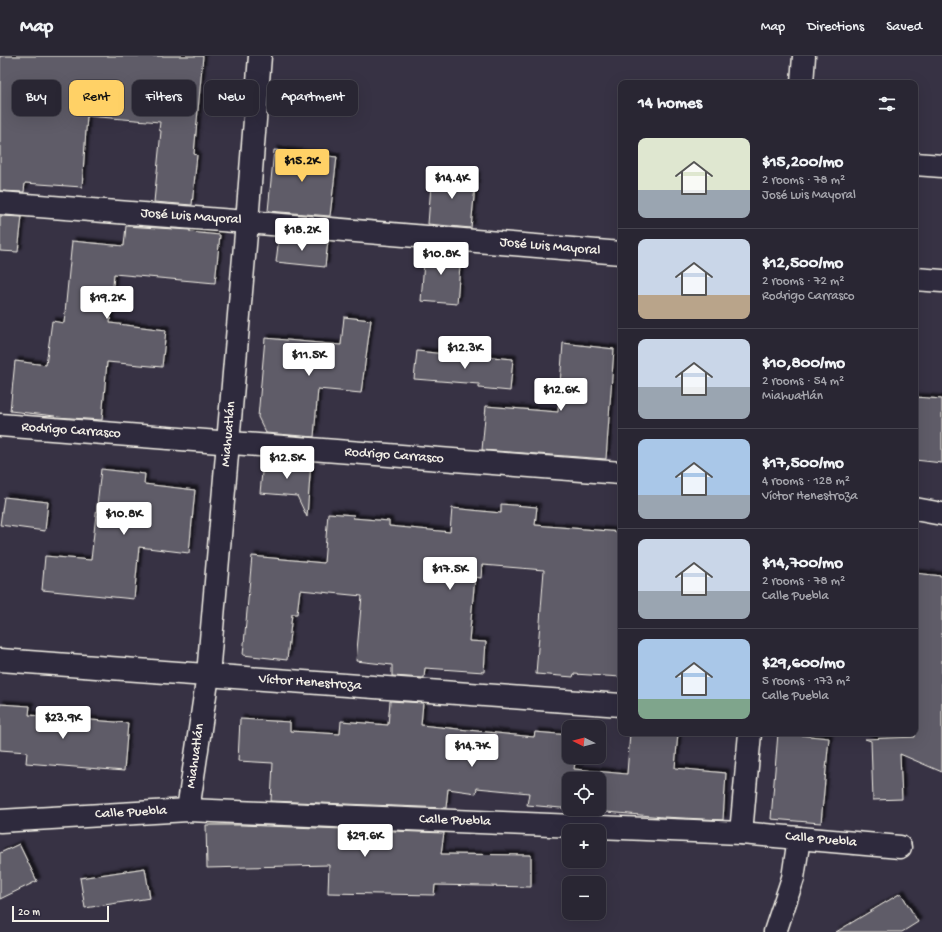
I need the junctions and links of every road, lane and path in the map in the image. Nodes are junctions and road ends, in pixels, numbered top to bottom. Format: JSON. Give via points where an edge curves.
{"nodes":[{"id":1,"x":260,"y":56,"type":"edge"},
{"id":2,"x":804,"y":56,"type":"edge"},
{"id":3,"x":802,"y":80,"type":"edge"},
{"id":4,"x":918,"y":164,"type":"edge"},
{"id":5,"x":942,"y":166,"type":"edge"},
{"id":6,"x":0,"y":203,"type":"edge"},
{"id":7,"x":247,"y":222,"type":"junction"},
{"id":8,"x":618,"y":253,"type":"edge"},
{"id":9,"x":918,"y":279,"type":"edge"},
{"id":10,"x":942,"y":281,"type":"edge"},
{"id":11,"x":0,"y":426,"type":"edge"},
{"id":12,"x":228,"y":443,"type":"junction"},
{"id":13,"x":618,"y":473,"type":"edge"},
{"id":14,"x":918,"y":510,"type":"edge"},
{"id":15,"x":942,"y":514,"type":"edge"},
{"id":16,"x":0,"y":660,"type":"edge"},
{"id":17,"x":208,"y":676,"type":"junction"},
{"id":18,"x":618,"y":705,"type":"edge"},
{"id":19,"x":750,"y":736,"type":"edge"},
{"id":20,"x":188,"y":810,"type":"junction"},
{"id":21,"x":0,"y":821,"type":"edge"},
{"id":22,"x":741,"y":833,"type":"junction"},
{"id":23,"x":799,"y":838,"type":"junction"},
{"id":24,"x":900,"y":847,"type":"dead end"},
{"id":25,"x":775,"y":932,"type":"edge"}],
"edges":[{"from":1,"to":7,"type":"street","name":"Miahuatlán"},
{"from":2,"to":3,"type":"street"},
{"from":4,"to":5,"type":"street"},
{"from":6,"to":7,"type":"street","name":"José Luis Mayoral"},
{"from":7,"to":8,"type":"street","name":"José Luis Mayoral"},
{"from":7,"to":12,"type":"street","name":"Miahuatlán"},
{"from":9,"to":10,"type":"street"},
{"from":11,"to":12,"type":"street","name":"Rodrigo Carrasco"},
{"from":12,"to":13,"type":"street","name":"Rodrigo Carrasco"},
{"from":12,"to":17,"type":"street","name":"Miahuatlán"},
{"from":14,"to":15,"type":"street"},
{"from":16,"to":17,"type":"street","name":"Víctor Henestroza"},
{"from":17,"to":18,"type":"street","name":"Víctor Henestroza"},
{"from":17,"to":20,"type":"street","name":"Miahuatlán"},
{"from":19,"to":22,"type":"street"},
{"from":20,"to":21,"type":"street","name":"Calle Puebla"},
{"from":20,"to":22,"type":"street","name":"Calle Puebla"},
{"from":22,"to":23,"type":"street","name":"Calle Puebla"},
{"from":23,"to":24,"type":"street","name":"Calle Puebla"},
{"from":23,"to":25,"type":"street","via":[[793,878]]}]}
